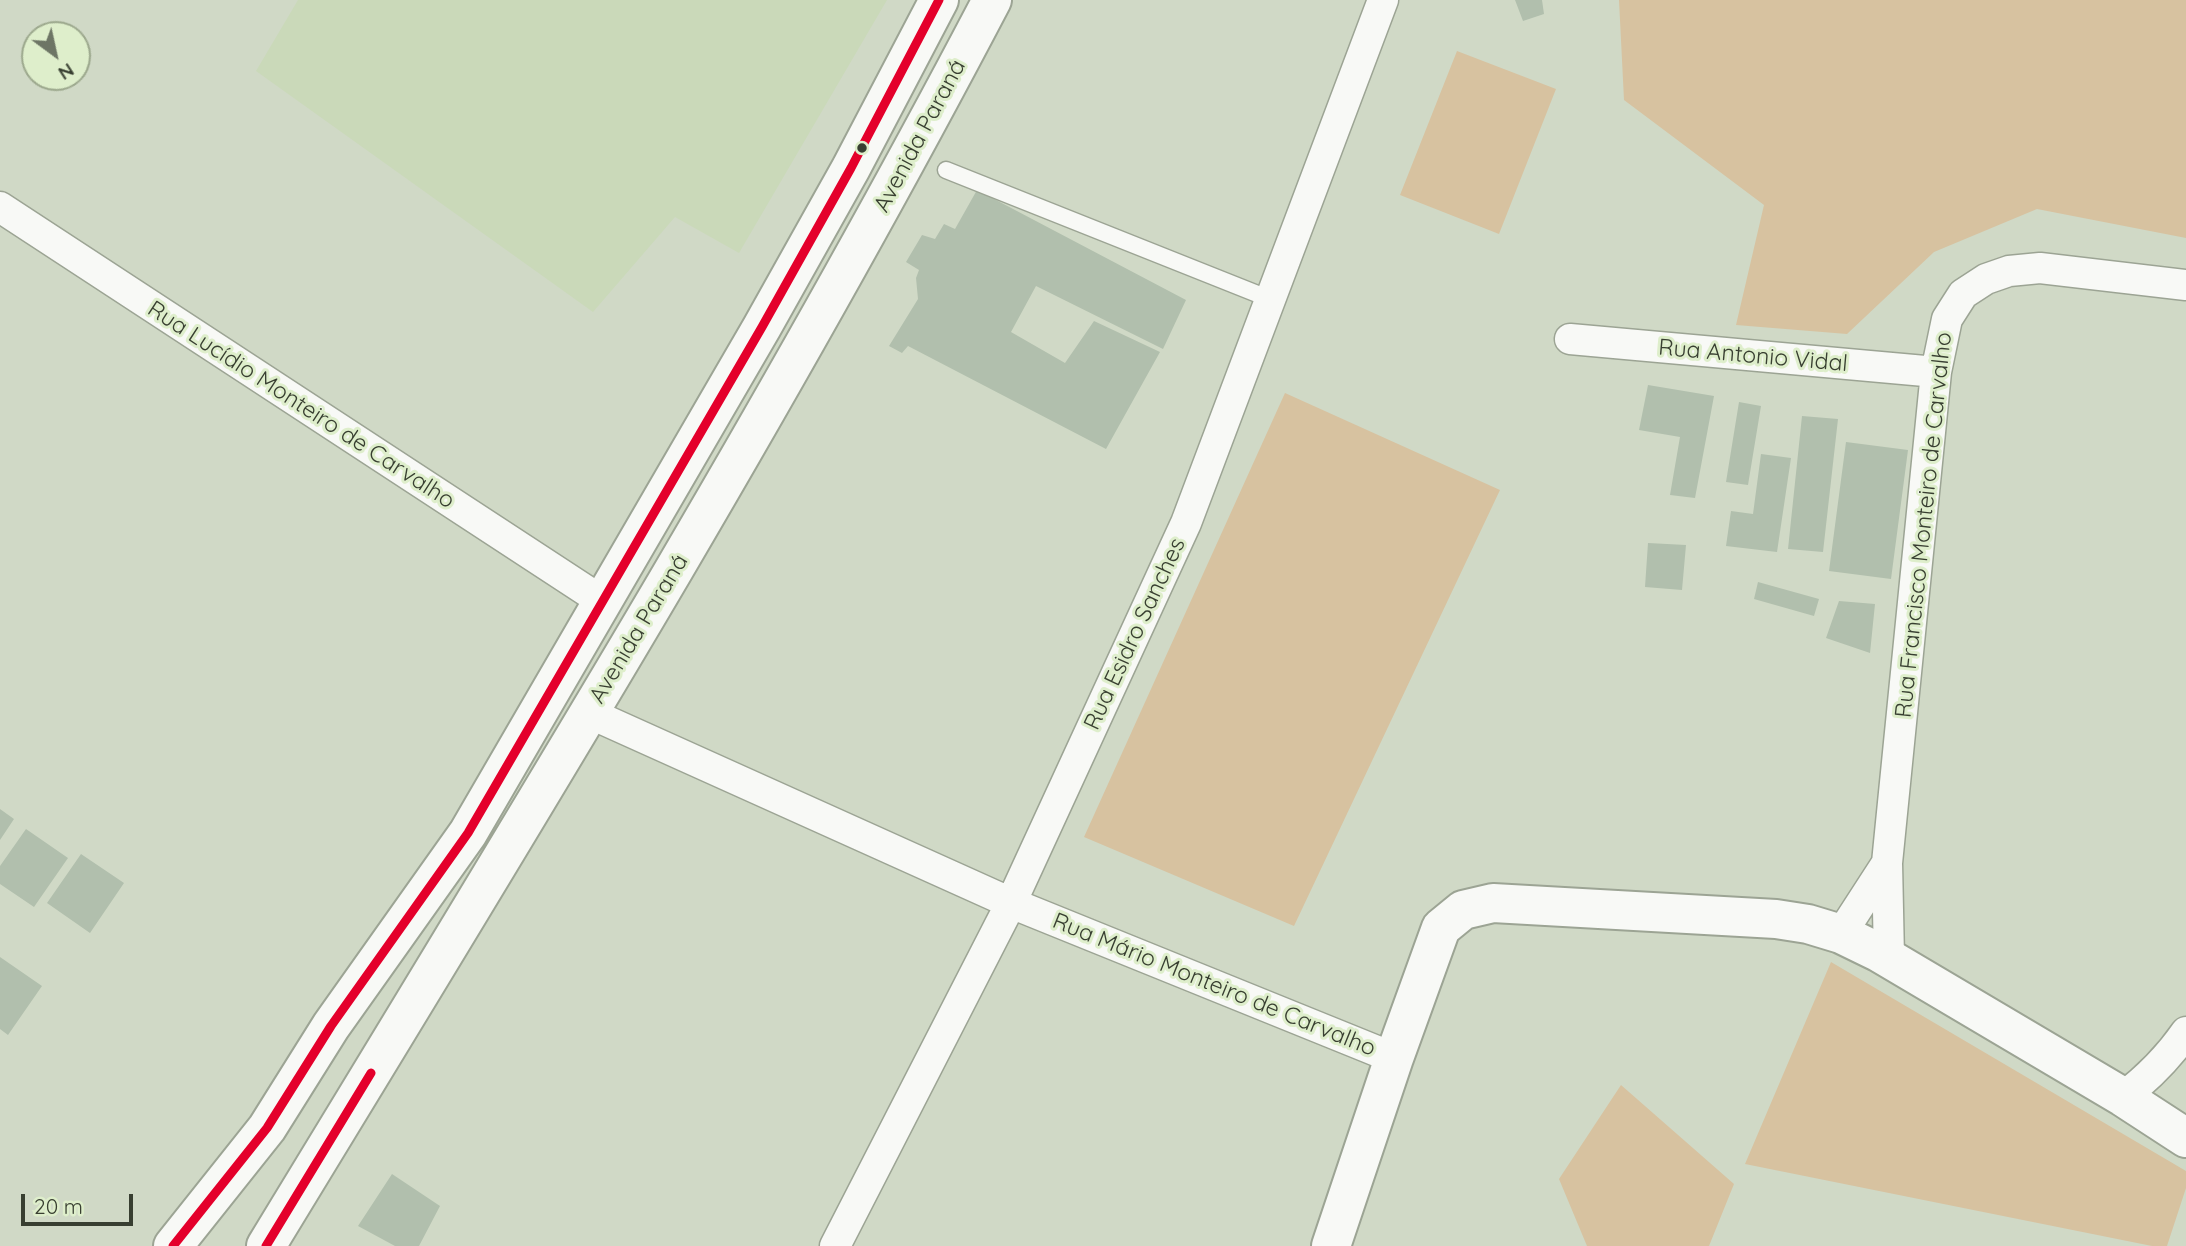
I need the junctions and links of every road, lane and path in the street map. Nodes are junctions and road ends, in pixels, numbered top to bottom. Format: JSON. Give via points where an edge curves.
{"nodes":[{"id":1,"x":939,"y":0,"type":"edge"},
{"id":2,"x":992,"y":0,"type":"edge"},
{"id":3,"x":1384,"y":0,"type":"edge"},
{"id":4,"x":946,"y":170,"type":"dead end"},
{"id":5,"x":0,"y":207,"type":"edge"},
{"id":6,"x":2186,"y":285,"type":"edge"},
{"id":7,"x":1270,"y":299,"type":"junction"},
{"id":8,"x":1570,"y":339,"type":"dead end"},
{"id":9,"x":1936,"y":372,"type":"junction"},
{"id":10,"x":602,"y":601,"type":"junction"},
{"id":11,"x":589,"y":713,"type":"junction"},
{"id":12,"x":1888,"y":863,"type":"junction"},
{"id":13,"x":1011,"y":903,"type":"junction"},
{"id":14,"x":1841,"y":934,"type":"junction"},
{"id":15,"x":1889,"y":958,"type":"junction"},
{"id":16,"x":2186,"y":1032,"type":"edge"},
{"id":17,"x":1394,"y":1058,"type":"junction"},
{"id":18,"x":2123,"y":1097,"type":"junction"},
{"id":19,"x":267,"y":1128,"type":"junction"},
{"id":20,"x":2186,"y":1138,"type":"edge"},
{"id":21,"x":173,"y":1246,"type":"edge"},
{"id":22,"x":202,"y":1246,"type":"edge"},
{"id":23,"x":266,"y":1246,"type":"edge"},
{"id":24,"x":835,"y":1246,"type":"edge"},
{"id":25,"x":1331,"y":1246,"type":"edge"}],
"edges":[{"from":1,"to":10,"type":"main road","name":"Avenida Paraná","via":[[762,327]]},
{"from":2,"to":11,"type":"main road","name":"Avenida Paraná","via":[[797,358]]},
{"from":3,"to":7,"type":"street","name":"Rua Esidro Sanches"},
{"from":4,"to":7,"type":"lane"},
{"from":5,"to":10,"type":"street","name":"Rua Lucídio Monteiro de Carvalho"},
{"from":6,"to":9,"type":"street","name":"Rua Francisco Monteiro de Carvalho","via":[[2040,268],[1986,279],[1963,294],[1947,319]]},
{"from":7,"to":13,"type":"street","name":"Rua Esidro Sanches","via":[[1186,523]]},
{"from":8,"to":9,"type":"street","name":"Rua Antonio Vidal"},
{"from":9,"to":12,"type":"street","name":"Rua Francisco Monteiro de Carvalho"},
{"from":10,"to":19,"type":"main road","name":"Avenida Paraná","via":[[468,833],[331,1026]]},
{"from":11,"to":13,"type":"street","name":"Rua Mário Monteiro de Carvalho"},
{"from":11,"to":23,"type":"main road","name":"Avenida Paraná"},
{"from":12,"to":14,"type":"street","name":"Rua Francisco Monteiro de Carvalho"},
{"from":12,"to":15,"type":"street","name":"Rua Francisco Monteiro de Carvalho"},
{"from":13,"to":17,"type":"street","name":"Rua Mário Monteiro de Carvalho"},
{"from":13,"to":24,"type":"street","name":"Rua Esidro Sanches"},
{"from":14,"to":15,"type":"main road","name":"Rua Mário Monteiro de Carvalho"},
{"from":14,"to":17,"type":"main road","name":"Rua Mário Monteiro de Carvalho","via":[[1776,919],[1493,903],[1463,910],[1441,928]]},
{"from":15,"to":18,"type":"main road","name":"Rua Mário Monteiro de Carvalho"},
{"from":16,"to":18,"type":"street","via":[[2164,1061]]},
{"from":17,"to":25,"type":"main road"},
{"from":18,"to":20,"type":"main road","name":"Rua Mário Monteiro de Carvalho"},
{"from":19,"to":21,"type":"main road","name":"Avenida Paraná"},
{"from":19,"to":22,"type":"main road","via":[[221,1222]]}]}
